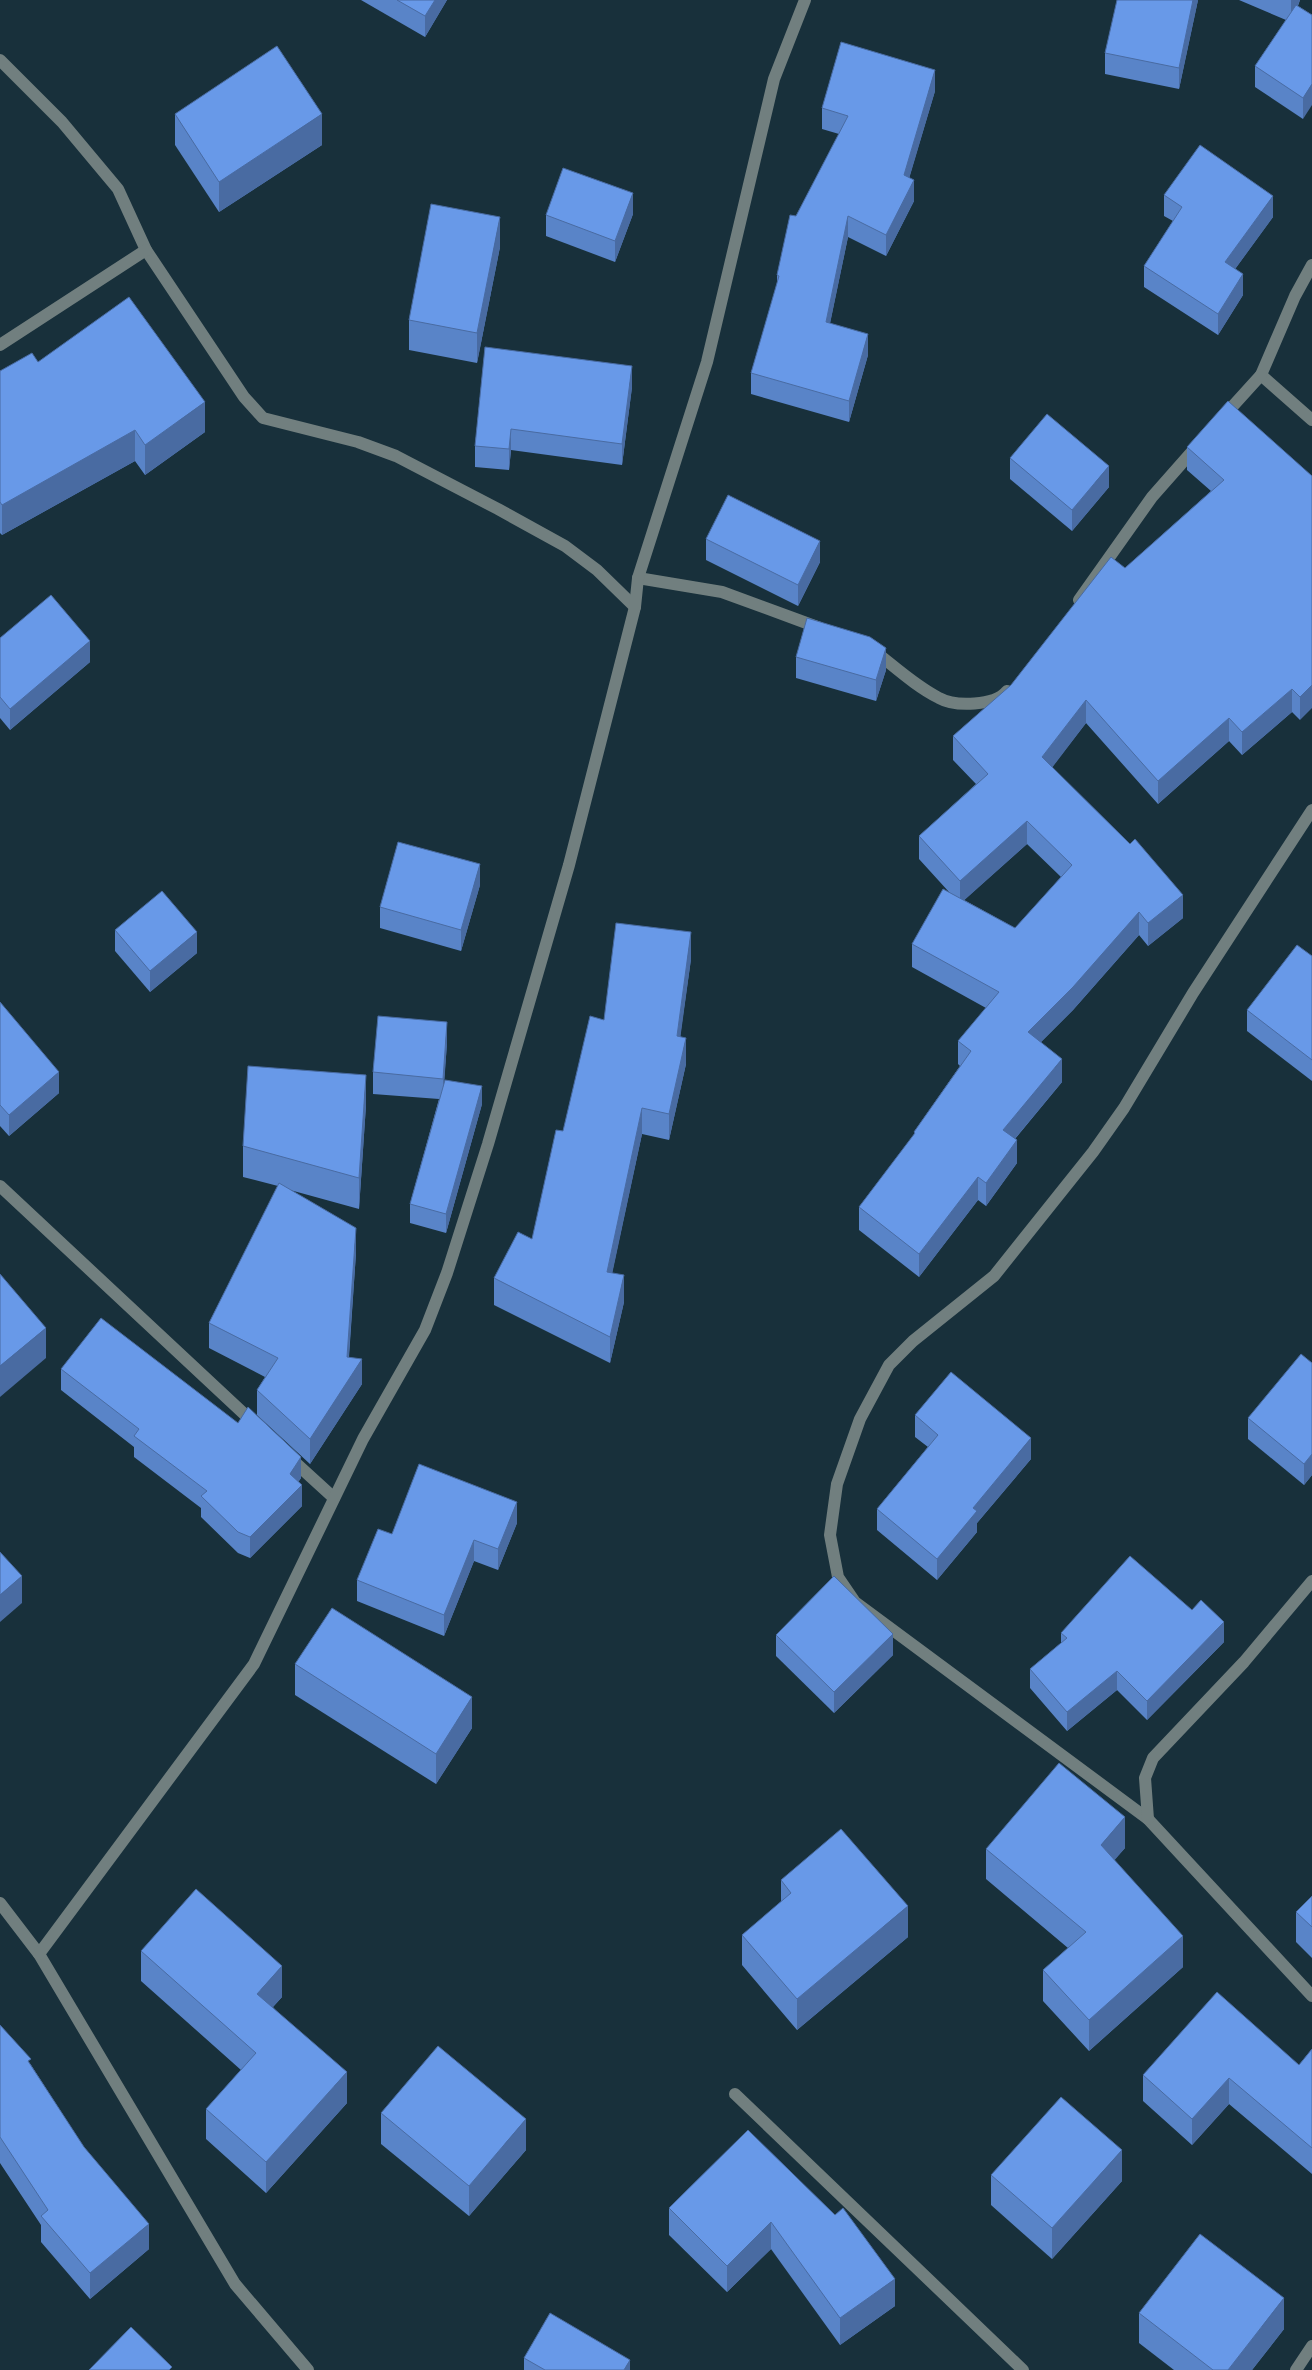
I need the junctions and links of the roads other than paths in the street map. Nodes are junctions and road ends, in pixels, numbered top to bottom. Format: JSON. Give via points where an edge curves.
{"nodes":[{"id":1,"x":805,"y":0,"type":"edge"},
{"id":2,"x":0,"y":60,"type":"edge"},
{"id":3,"x":146,"y":250,"type":"junction"},
{"id":4,"x":1312,"y":265,"type":"edge"},
{"id":5,"x":0,"y":345,"type":"edge"},
{"id":6,"x":1261,"y":375,"type":"junction"},
{"id":7,"x":1312,"y":420,"type":"edge"},
{"id":8,"x":1216,"y":425,"type":"edge"},
{"id":9,"x":1203,"y":439,"type":"edge"},
{"id":10,"x":638,"y":578,"type":"junction"},
{"id":11,"x":635,"y":607,"type":"junction"},
{"id":12,"x":1072,"y":610,"type":"edge"},
{"id":13,"x":834,"y":633,"type":"edge"},
{"id":14,"x":859,"y":643,"type":"edge"},
{"id":15,"x":1014,"y":682,"type":"edge"},
{"id":16,"x":1312,"y":810,"type":"edge"},
{"id":17,"x":0,"y":1186,"type":"edge"},
{"id":18,"x":334,"y":1498,"type":"junction"},
{"id":19,"x":1312,"y":1580,"type":"edge"},
{"id":20,"x":1148,"y":1819,"type":"junction"},
{"id":21,"x":0,"y":1902,"type":"edge"},
{"id":22,"x":39,"y":1954,"type":"junction"},
{"id":23,"x":1312,"y":1996,"type":"edge"},
{"id":24,"x":735,"y":2094,"type":"dead end"},
{"id":25,"x":1312,"y":2346,"type":"edge"},
{"id":26,"x":308,"y":2370,"type":"edge"},
{"id":27,"x":1023,"y":2370,"type":"edge"},
{"id":28,"x":1296,"y":2370,"type":"edge"}],
"edges":[{"from":1,"to":10,"type":"street","via":[[774,79],[707,362]]},
{"from":2,"to":3,"type":"street","via":[[62,122],[118,189]]},
{"from":3,"to":5,"type":"street"},
{"from":3,"to":11,"type":"street","via":[[244,397],[263,418],[358,442],[404,460],[565,546],[597,570]]},
{"from":4,"to":6,"type":"street"},
{"from":6,"to":7,"type":"street"},
{"from":6,"to":8,"type":"street"},
{"from":9,"to":12,"type":"street","via":[[1152,496]]},
{"from":10,"to":11,"type":"street"},
{"from":10,"to":13,"type":"street","via":[[722,592]]},
{"from":11,"to":18,"type":"street","via":[[566,875],[447,1273],[425,1330],[363,1439]]},
{"from":14,"to":15,"type":"street","via":[[940,699],[979,705],[1003,696]]},
{"from":16,"to":20,"type":"street","via":[[1093,1152],[994,1276],[913,1341],[890,1365],[860,1419],[838,1484],[830,1535],[838,1577],[855,1602]]},
{"from":17,"to":18,"type":"street"},
{"from":18,"to":22,"type":"street","via":[[254,1664]]},
{"from":19,"to":20,"type":"street","via":[[1244,1662],[1153,1758],[1145,1778]]},
{"from":20,"to":23,"type":"street"},
{"from":21,"to":22,"type":"street"},
{"from":22,"to":26,"type":"street","via":[[235,2284]]},
{"from":24,"to":27,"type":"street"},
{"from":25,"to":28,"type":"street"}]}
